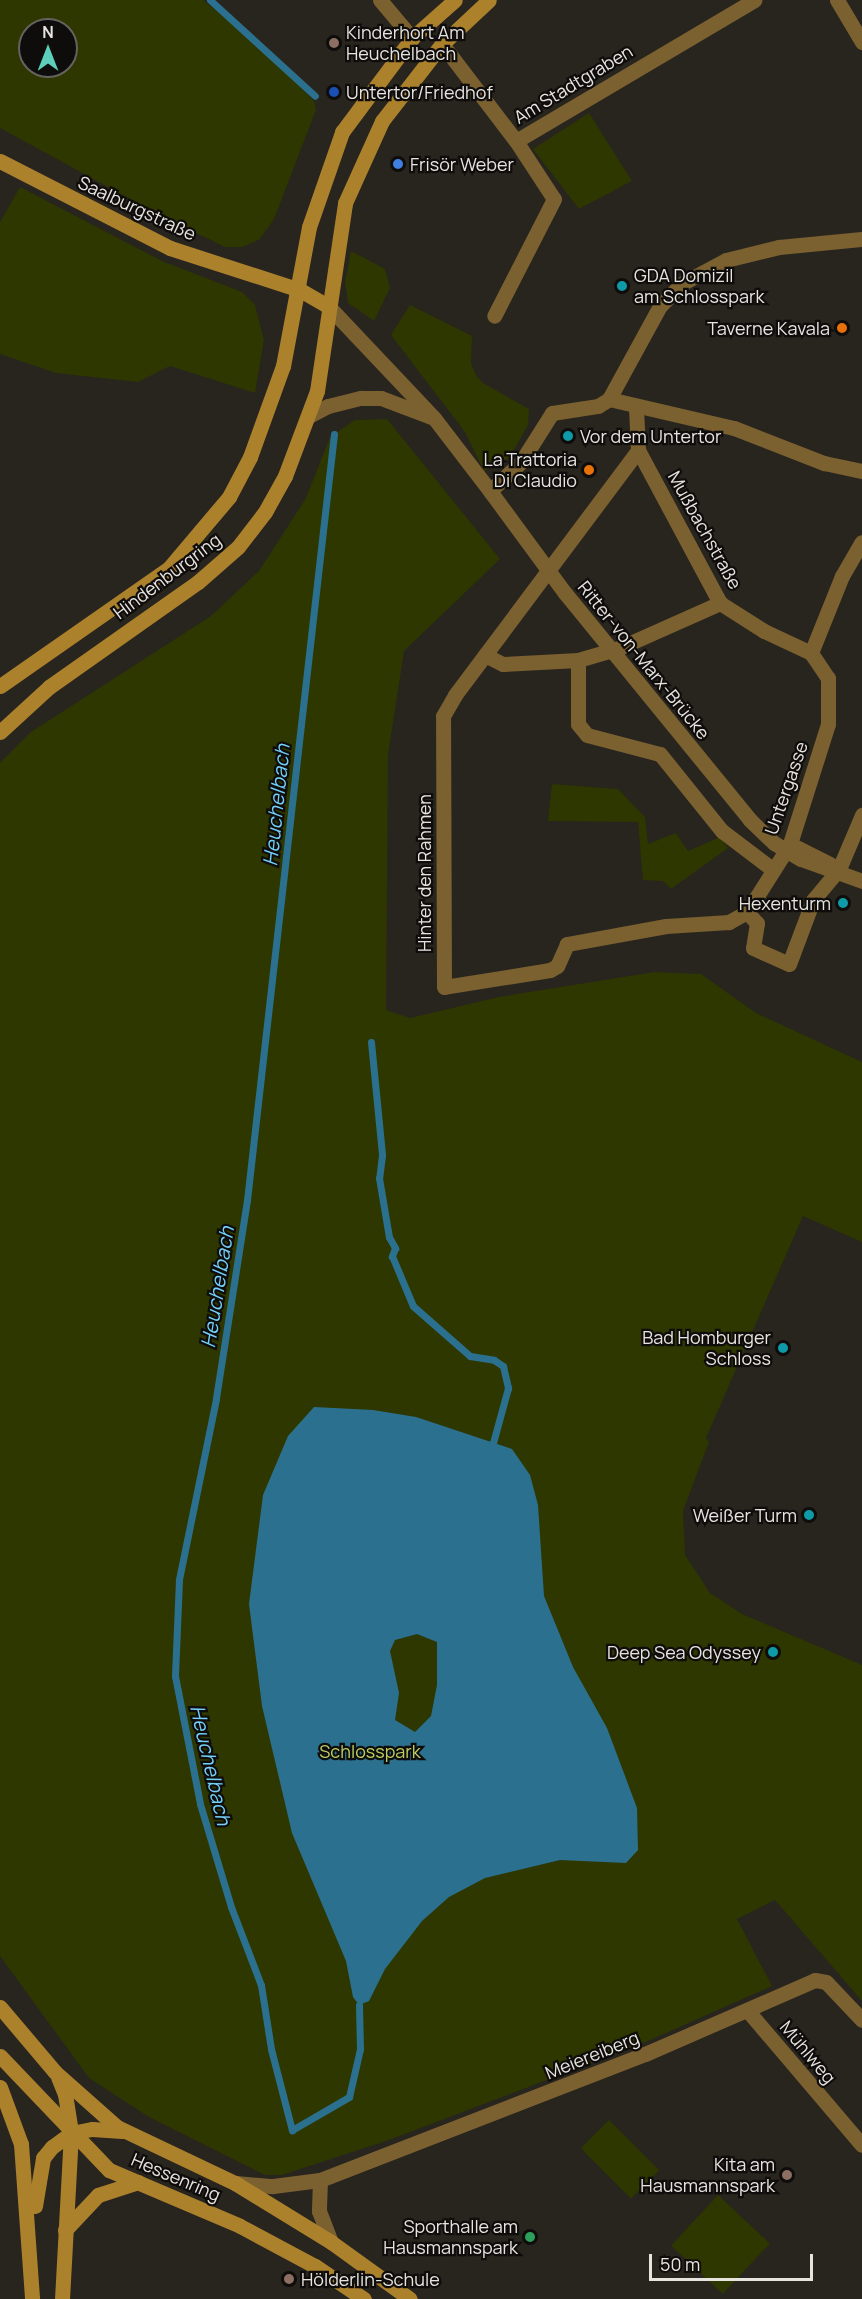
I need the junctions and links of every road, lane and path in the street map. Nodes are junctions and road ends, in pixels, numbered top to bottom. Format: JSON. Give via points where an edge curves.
{"nodes":[{"id":1,"x":380,"y":0,"type":"edge"},
{"id":2,"x":456,"y":0,"type":"edge"},
{"id":3,"x":489,"y":0,"type":"edge"},
{"id":4,"x":754,"y":0,"type":"edge"},
{"id":5,"x":837,"y":0,"type":"edge"},
{"id":6,"x":412,"y":38,"type":"junction"},
{"id":7,"x":862,"y":42,"type":"edge"},
{"id":8,"x":442,"y":45,"type":"junction"},
{"id":9,"x":516,"y":141,"type":"junction"},
{"id":10,"x":0,"y":161,"type":"edge"},
{"id":11,"x":862,"y":239,"type":"edge"},
{"id":12,"x":300,"y":290,"type":"junction"},
{"id":13,"x":329,"y":307,"type":"junction"},
{"id":14,"x":494,"y":316,"type":"dead end"},
{"id":15,"x":609,"y":399,"type":"junction"},
{"id":16,"x":636,"y":408,"type":"junction"},
{"id":17,"x":309,"y":416,"type":"junction"},
{"id":18,"x":434,"y":418,"type":"junction"},
{"id":19,"x":639,"y":450,"type":"junction"},
{"id":20,"x":862,"y":471,"type":"edge"},
{"id":21,"x":490,"y":491,"type":"junction"},
{"id":22,"x":862,"y":542,"type":"edge"},
{"id":23,"x":720,"y":603,"type":"junction"},
{"id":24,"x":811,"y":653,"type":"junction"},
{"id":25,"x":485,"y":655,"type":"junction"},
{"id":26,"x":578,"y":660,"type":"junction"},
{"id":27,"x":19,"y":673,"type":"junction"},
{"id":28,"x":0,"y":674,"type":"edge"},
{"id":29,"x":0,"y":686,"type":"edge"},
{"id":30,"x":0,"y":732,"type":"edge"},
{"id":31,"x":862,"y":815,"type":"edge"},
{"id":32,"x":790,"y":844,"type":"junction"},
{"id":33,"x":772,"y":869,"type":"junction"},
{"id":34,"x":839,"y":869,"type":"junction"},
{"id":35,"x":862,"y":881,"type":"edge"},
{"id":36,"x":747,"y":912,"type":"junction"},
{"id":37,"x":0,"y":2007,"type":"edge"},
{"id":38,"x":747,"y":2010,"type":"junction"},
{"id":39,"x":862,"y":2020,"type":"edge"},
{"id":40,"x":0,"y":2056,"type":"edge"},
{"id":41,"x":55,"y":2072,"type":"junction"},
{"id":42,"x":0,"y":2086,"type":"edge"},
{"id":43,"x":125,"y":2132,"type":"junction"},
{"id":44,"x":71,"y":2133,"type":"junction"},
{"id":45,"x":862,"y":2145,"type":"edge"},
{"id":46,"x":320,"y":2180,"type":"junction"},
{"id":47,"x":138,"y":2182,"type":"junction"},
{"id":48,"x":235,"y":2183,"type":"junction"},
{"id":49,"x":65,"y":2230,"type":"junction"},
{"id":50,"x":331,"y":2242,"type":"junction"},
{"id":51,"x":30,"y":2262,"type":"junction"},
{"id":52,"x":32,"y":2299,"type":"edge"},
{"id":53,"x":62,"y":2299,"type":"edge"},
{"id":54,"x":364,"y":2299,"type":"edge"},
{"id":55,"x":410,"y":2299,"type":"edge"}],
"edges":[{"from":1,"to":6,"type":"street"},
{"from":2,"to":6,"type":"street","name":"Hindenburgring"},
{"from":3,"to":8,"type":"street","name":"Hindenburgring"},
{"from":4,"to":9,"type":"street","name":"Am Stadtgraben"},
{"from":5,"to":7,"type":"street"},
{"from":6,"to":12,"type":"street","name":"Hindenburgring","via":[[342,132],[309,227]]},
{"from":8,"to":9,"type":"street","name":"Am Stadtgraben"},
{"from":8,"to":13,"type":"street","name":"Hindenburgring","via":[[382,121],[345,203]]},
{"from":9,"to":14,"type":"street","via":[[554,199]]},
{"from":10,"to":12,"type":"street","name":"Saalburgstraße","via":[[170,248]]},
{"from":11,"to":15,"type":"street","via":[[779,247],[726,260],[681,284],[660,306]]},
{"from":12,"to":13,"type":"street","name":"Saalburgstraße"},
{"from":12,"to":27,"type":"street","name":"Hindenburgring","via":[[284,366],[250,457],[223,505],[169,568]]},
{"from":13,"to":17,"type":"street","name":"Hindenburgring","via":[[321,373]]},
{"from":13,"to":18,"type":"street","name":"Ritter-von-Marx-Brücke"},
{"from":15,"to":16,"type":"street"},
{"from":15,"to":21,"type":"street","via":[[598,406],[552,413],[521,462]]},
{"from":16,"to":19,"type":"street","name":"Mußbachstraße"},
{"from":16,"to":20,"type":"street","via":[[734,428],[824,463]]},
{"from":17,"to":18,"type":"street","via":[[328,406],[381,398]]},
{"from":17,"to":30,"type":"street","name":"Hindenburgring","via":[[285,476],[265,512],[238,547],[198,582],[49,687]]},
{"from":18,"to":21,"type":"street","name":"Ritter-von-Marx-Brücke"},
{"from":19,"to":23,"type":"street","name":"Mußbachstraße"},
{"from":19,"to":25,"type":"street","name":"Hinter den Rahmen"},
{"from":21,"to":35,"type":"street","name":"Ritter-von-Marx-Brücke","bridge":true,"via":[[565,593],[750,820],[774,843],[801,859]]},
{"from":22,"to":24,"type":"street","via":[[842,576]]},
{"from":23,"to":24,"type":"street","name":"Mußbachstraße","via":[[764,631]]},
{"from":23,"to":26,"type":"street","via":[[619,648]]},
{"from":24,"to":32,"type":"street","name":"Untergasse","via":[[828,678],[828,724]]},
{"from":25,"to":26,"type":"street","via":[[503,664]]},
{"from":25,"to":36,"type":"street","name":"Hinter den Rahmen","via":[[443,716],[444,987],[550,970],[557,966],[567,944],[666,926],[729,922]]},
{"from":26,"to":33,"type":"street","name":"Untergasse","via":[[578,724],[587,735],[660,754],[722,831]]},
{"from":27,"to":28,"type":"street"},
{"from":27,"to":29,"type":"street","name":"Hindenburgring"},
{"from":31,"to":34,"type":"street"},
{"from":32,"to":33,"type":"street","name":"Untergasse"},
{"from":32,"to":34,"type":"street"},
{"from":33,"to":36,"type":"street"},
{"from":34,"to":36,"type":"street","via":[[813,900],[789,964],[753,948],[757,923]]},
{"from":37,"to":41,"type":"street"},
{"from":38,"to":39,"type":"street","name":"Meiereiberg","via":[[820,1979]]},
{"from":38,"to":45,"type":"street","name":"Mühlweg"},
{"from":38,"to":46,"type":"street","name":"Meiereiberg","via":[[573,2084]]},
{"from":40,"to":44,"type":"street","name":"Hessenring"},
{"from":41,"to":43,"type":"street","name":"Hessenring"},
{"from":41,"to":44,"type":"street","via":[[66,2094]]},
{"from":42,"to":51,"type":"street","via":[[21,2144]]},
{"from":43,"to":44,"type":"street","via":[[92,2129]]},
{"from":43,"to":48,"type":"street","name":"Hessenring"},
{"from":44,"to":47,"type":"street","name":"Hessenring","via":[[109,2170]]},
{"from":44,"to":49,"type":"street"},
{"from":44,"to":51,"type":"street","via":[[43,2158]]},
{"from":46,"to":48,"type":"street","name":"Meiereiberg","via":[[273,2186]]},
{"from":46,"to":50,"type":"street","via":[[321,2222]]},
{"from":47,"to":49,"type":"street","via":[[98,2195]]},
{"from":47,"to":54,"type":"street","name":"Hessenring","via":[[240,2226],[315,2266]]},
{"from":48,"to":50,"type":"street","name":"Hessenring"},
{"from":49,"to":53,"type":"street"},
{"from":50,"to":55,"type":"street","name":"Hessenring"},
{"from":51,"to":52,"type":"street"}]}
